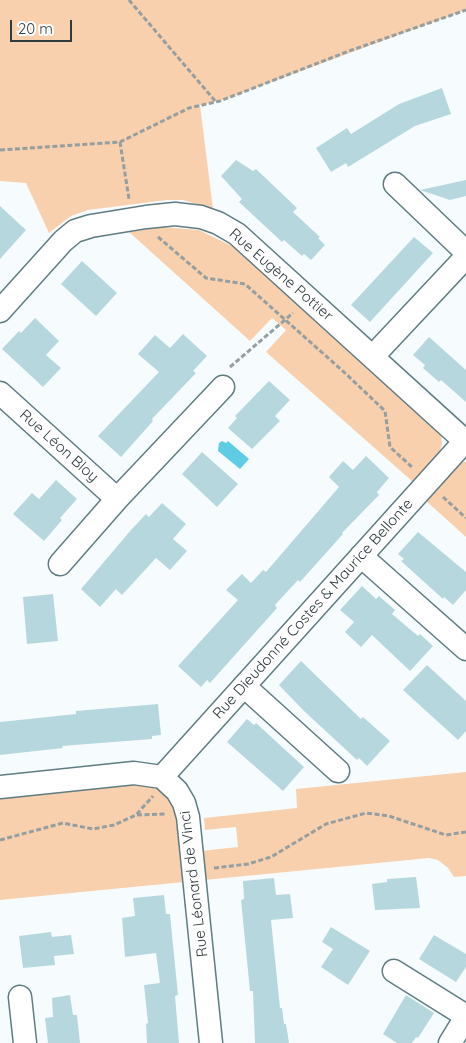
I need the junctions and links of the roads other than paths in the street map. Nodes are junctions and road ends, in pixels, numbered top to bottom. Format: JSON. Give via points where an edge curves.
{"nodes":[{"id":1,"x":395,"y":184,"type":"dead end"},
{"id":2,"x":466,"y":252,"type":"edge"},
{"id":3,"x":466,"y":258,"type":"edge"},
{"id":4,"x":0,"y":311,"type":"edge"},
{"id":5,"x":374,"y":356,"type":"junction"},
{"id":6,"x":223,"y":388,"type":"road end"},
{"id":7,"x":0,"y":393,"type":"edge"},
{"id":8,"x":466,"y":441,"type":"edge"},
{"id":9,"x":117,"y":499,"type":"junction"},
{"id":10,"x":361,"y":556,"type":"junction"},
{"id":11,"x":60,"y":564,"type":"dead end"},
{"id":12,"x":466,"y":650,"type":"edge"},
{"id":13,"x":244,"y":686,"type":"junction"},
{"id":14,"x":338,"y":771,"type":"dead end"},
{"id":15,"x":162,"y":778,"type":"junction"},
{"id":16,"x":0,"y":787,"type":"edge"},
{"id":17,"x":394,"y":971,"type":"dead end"},
{"id":18,"x":20,"y":997,"type":"dead end"},
{"id":19,"x":466,"y":1016,"type":"edge"},
{"id":20,"x":25,"y":1043,"type":"edge"},
{"id":21,"x":211,"y":1043,"type":"edge"},
{"id":22,"x":450,"y":1043,"type":"edge"}],
"edges":[{"from":1,"to":2,"type":"street"},
{"from":3,"to":5,"type":"street"},
{"from":4,"to":5,"type":"street","name":"Rue Eugène Pottier","via":[[70,234],[132,218],[183,214],[218,223],[237,234]]},
{"from":5,"to":8,"type":"street","name":"Rue Eugène Pottier"},
{"from":6,"to":9,"type":"street"},
{"from":7,"to":9,"type":"street","name":"Rue Léon Bloy"},
{"from":8,"to":10,"type":"street","name":"Rue Dieudonné Costes & Maurice Bellonte"},
{"from":9,"to":11,"type":"street"},
{"from":10,"to":12,"type":"street"},
{"from":10,"to":13,"type":"street","name":"Rue Dieudonné Costes & Maurice Bellonte"},
{"from":13,"to":14,"type":"street"},
{"from":13,"to":15,"type":"street","name":"Rue Dieudonné Costes & Maurice Bellonte"},
{"from":15,"to":16,"type":"street","via":[[134,773]]},
{"from":15,"to":21,"type":"street","name":"Rue Léonard de Vinci","via":[[177,790],[187,810]]},
{"from":17,"to":19,"type":"street"},
{"from":18,"to":20,"type":"street"},
{"from":19,"to":22,"type":"street"}]}
